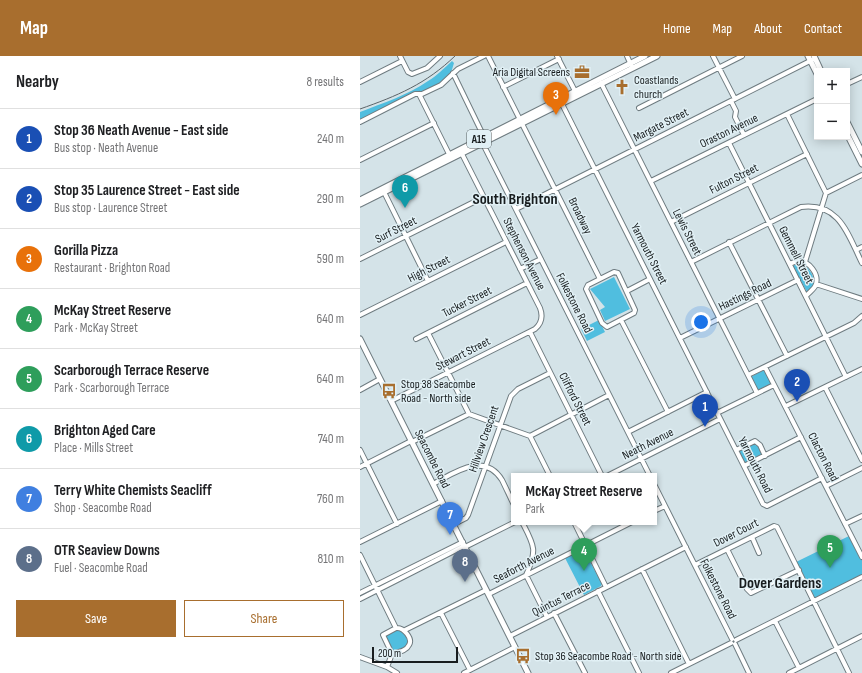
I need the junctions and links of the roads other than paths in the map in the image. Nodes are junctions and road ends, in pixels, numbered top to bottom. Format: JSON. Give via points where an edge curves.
{"nodes":[{"id":1,"x":400,"y":56,"type":"edge"},
{"id":2,"x":440,"y":56,"type":"edge"},
{"id":3,"x":484,"y":56,"type":"edge"},
{"id":4,"x":488,"y":56,"type":"edge"},
{"id":5,"x":627,"y":56,"type":"edge"},
{"id":6,"x":645,"y":56,"type":"edge"},
{"id":7,"x":657,"y":56,"type":"edge"},
{"id":8,"x":713,"y":56,"type":"edge"},
{"id":9,"x":742,"y":56,"type":"edge"},
{"id":10,"x":558,"y":58,"type":"edge"},
{"id":11,"x":812,"y":58,"type":"edge"},
{"id":12,"x":402,"y":61,"type":"junction"},
{"id":13,"x":632,"y":66,"type":"junction"},
{"id":14,"x":719,"y":68,"type":"junction"},
{"id":15,"x":815,"y":68,"type":"edge"},
{"id":16,"x":820,"y":68,"type":"edge"},
{"id":17,"x":453,"y":73,"type":"junction"},
{"id":18,"x":862,"y":77,"type":"edge"},
{"id":19,"x":600,"y":81,"type":"junction"},
{"id":20,"x":360,"y":82,"type":"edge"},
{"id":21,"x":850,"y":83,"type":"edge"},
{"id":22,"x":503,"y":87,"type":"junction"},
{"id":23,"x":419,"y":94,"type":"junction"},
{"id":24,"x":576,"y":94,"type":"junction"},
{"id":25,"x":733,"y":100,"type":"junction"},
{"id":26,"x":814,"y":100,"type":"edge"},
{"id":27,"x":561,"y":101,"type":"junction"},
{"id":28,"x":639,"y":108,"type":"dead end"},
{"id":29,"x":787,"y":114,"type":"junction"},
{"id":30,"x":360,"y":122,"type":"edge"},
{"id":31,"x":521,"y":122,"type":"junction"},
{"id":32,"x":434,"y":123,"type":"junction"},
{"id":33,"x":850,"y":128,"type":"edge"},
{"id":34,"x":744,"y":135,"type":"junction"},
{"id":35,"x":483,"y":140,"type":"junction"},
{"id":36,"x":850,"y":140,"type":"edge"},
{"id":37,"x":729,"y":143,"type":"junction"},
{"id":38,"x":634,"y":149,"type":"junction"},
{"id":39,"x":862,"y":152,"type":"edge"},
{"id":40,"x":449,"y":154,"type":"junction"},
{"id":41,"x":462,"y":154,"type":"junction"},
{"id":42,"x":807,"y":154,"type":"junction"},
{"id":43,"x":360,"y":160,"type":"edge"},
{"id":44,"x":862,"y":164,"type":"edge"},
{"id":45,"x":595,"y":169,"type":"junction"},
{"id":46,"x":862,"y":175,"type":"edge"},
{"id":47,"x":651,"y":181,"type":"junction"},
{"id":48,"x":749,"y":183,"type":"junction"},
{"id":49,"x":555,"y":189,"type":"junction"},
{"id":50,"x":383,"y":190,"type":"junction"},
{"id":51,"x":826,"y":193,"type":"junction"},
{"id":52,"x":484,"y":197,"type":"junction"},
{"id":53,"x":360,"y":199,"type":"edge"},
{"id":54,"x":822,"y":208,"type":"junction"},
{"id":55,"x":516,"y":209,"type":"junction"},
{"id":56,"x":671,"y":222,"type":"junction"},
{"id":57,"x":769,"y":223,"type":"junction"},
{"id":58,"x":406,"y":236,"type":"junction"},
{"id":59,"x":506,"y":242,"type":"junction"},
{"id":60,"x":729,"y":242,"type":"junction"},
{"id":61,"x":862,"y":247,"type":"edge"},
{"id":62,"x":856,"y":250,"type":"junction"},
{"id":63,"x":360,"y":259,"type":"edge"},
{"id":64,"x":541,"y":259,"type":"junction"},
{"id":65,"x":691,"y":262,"type":"junction"},
{"id":66,"x":805,"y":262,"type":"junction"},
{"id":67,"x":862,"y":263,"type":"edge"},
{"id":68,"x":790,"y":264,"type":"junction"},
{"id":69,"x":520,"y":269,"type":"junction"},
{"id":70,"x":600,"y":279,"type":"junction"},
{"id":71,"x":650,"y":279,"type":"junction"},
{"id":72,"x":798,"y":280,"type":"junction"},
{"id":73,"x":428,"y":281,"type":"junction"},
{"id":74,"x":528,"y":283,"type":"junction"},
{"id":75,"x":816,"y":284,"type":"junction"},
{"id":76,"x":627,"y":291,"type":"junction"},
{"id":77,"x":806,"y":296,"type":"junction"},
{"id":78,"x":862,"y":299,"type":"edge"},
{"id":79,"x":758,"y":300,"type":"junction"},
{"id":80,"x":360,"y":315,"type":"edge"},
{"id":81,"x":862,"y":316,"type":"edge"},
{"id":82,"x":720,"y":319,"type":"junction"},
{"id":83,"x":621,"y":320,"type":"junction"},
{"id":84,"x":541,"y":321,"type":"joint"},
{"id":85,"x":530,"y":332,"type":"junction"},
{"id":86,"x":428,"y":333,"type":"junction"},
{"id":87,"x":826,"y":336,"type":"junction"},
{"id":88,"x":680,"y":338,"type":"junction"},
{"id":89,"x":360,"y":339,"type":"edge"},
{"id":90,"x":416,"y":339,"type":"dead end"},
{"id":91,"x":787,"y":356,"type":"junction"},
{"id":92,"x":766,"y":367,"type":"junction"},
{"id":93,"x":862,"y":369,"type":"edge"},
{"id":94,"x":448,"y":373,"type":"junction"},
{"id":95,"x":550,"y":373,"type":"junction"},
{"id":96,"x":748,"y":375,"type":"junction"},
{"id":97,"x":846,"y":376,"type":"junction"},
{"id":98,"x":380,"y":379,"type":"junction"},
{"id":99,"x":774,"y":385,"type":"junction"},
{"id":100,"x":826,"y":387,"type":"junction"},
{"id":101,"x":360,"y":390,"type":"edge"},
{"id":102,"x":707,"y":392,"type":"junction"},
{"id":103,"x":757,"y":393,"type":"junction"},
{"id":104,"x":609,"y":395,"type":"junction"},
{"id":105,"x":391,"y":401,"type":"junction"},
{"id":106,"x":786,"y":406,"type":"junction"},
{"id":107,"x":668,"y":412,"type":"junction"},
{"id":108,"x":717,"y":413,"type":"junction"},
{"id":109,"x":469,"y":414,"type":"junction"},
{"id":110,"x":571,"y":414,"type":"junction"},
{"id":111,"x":720,"y":419,"type":"junction"},
{"id":112,"x":500,"y":424,"type":"junction"},
{"id":113,"x":628,"y":432,"type":"junction"},
{"id":114,"x":530,"y":436,"type":"junction"},
{"id":115,"x":801,"y":437,"type":"junction"},
{"id":116,"x":412,"y":441,"type":"junction"},
{"id":117,"x":360,"y":450,"type":"edge"},
{"id":118,"x":736,"y":450,"type":"junction"},
{"id":119,"x":765,"y":456,"type":"junction"},
{"id":120,"x":641,"y":459,"type":"junction"},
{"id":121,"x":862,"y":460,"type":"edge"},
{"id":122,"x":367,"y":463,"type":"junction"},
{"id":123,"x":744,"y":466,"type":"junction"},
{"id":124,"x":360,"y":467,"type":"edge"},
{"id":125,"x":485,"y":467,"type":"junction"},
{"id":126,"x":862,"y":468,"type":"edge"},
{"id":127,"x":548,"y":473,"type":"edge"},
{"id":128,"x":600,"y":473,"type":"edge"},
{"id":129,"x":613,"y":473,"type":"edge"},
{"id":130,"x":648,"y":473,"type":"edge"},
{"id":131,"x":822,"y":478,"type":"junction"},
{"id":132,"x":433,"y":484,"type":"junction"},
{"id":133,"x":826,"y":486,"type":"junction"},
{"id":134,"x":657,"y":490,"type":"edge"},
{"id":135,"x":511,"y":499,"type":"edge"},
{"id":136,"x":442,"y":501,"type":"junction"},
{"id":137,"x":665,"y":506,"type":"junction"},
{"id":138,"x":657,"y":510,"type":"edge"},
{"id":139,"x":862,"y":516,"type":"edge"},
{"id":140,"x":397,"y":524,"type":"junction"},
{"id":141,"x":454,"y":524,"type":"junction"},
{"id":142,"x":511,"y":524,"type":"edge"},
{"id":143,"x":845,"y":524,"type":"junction"},
{"id":144,"x":524,"y":525,"type":"edge"},
{"id":145,"x":575,"y":525,"type":"edge"},
{"id":146,"x":622,"y":525,"type":"edge"},
{"id":147,"x":752,"y":537,"type":"junction"},
{"id":148,"x":360,"y":542,"type":"edge"},
{"id":149,"x":464,"y":545,"type":"junction"},
{"id":150,"x":585,"y":546,"type":"junction"},
{"id":151,"x":686,"y":547,"type":"junction"},
{"id":152,"x":727,"y":549,"type":"junction"},
{"id":153,"x":759,"y":553,"type":"dead end"},
{"id":154,"x":360,"y":555,"type":"edge"},
{"id":155,"x":862,"y":557,"type":"edge"},
{"id":156,"x":695,"y":565,"type":"junction"},
{"id":157,"x":642,"y":569,"type":"junction"},
{"id":158,"x":799,"y":570,"type":"junction"},
{"id":159,"x":526,"y":575,"type":"junction"},
{"id":160,"x":862,"y":577,"type":"edge"},
{"id":161,"x":375,"y":585,"type":"junction"},
{"id":162,"x":606,"y":587,"type":"junction"},
{"id":163,"x":378,"y":590,"type":"junction"},
{"id":164,"x":598,"y":591,"type":"junction"},
{"id":165,"x":488,"y":592,"type":"junction"},
{"id":166,"x":360,"y":593,"type":"edge"},
{"id":167,"x":360,"y":598,"type":"edge"},
{"id":168,"x":814,"y":601,"type":"junction"},
{"id":169,"x":442,"y":613,"type":"junction"},
{"id":170,"x":554,"y":613,"type":"junction"},
{"id":171,"x":547,"y":617,"type":"junction"},
{"id":172,"x":775,"y":621,"type":"junction"},
{"id":173,"x":396,"y":628,"type":"junction"},
{"id":174,"x":405,"y":630,"type":"junction"},
{"id":175,"x":510,"y":636,"type":"junction"},
{"id":176,"x":862,"y":636,"type":"edge"},
{"id":177,"x":733,"y":641,"type":"junction"},
{"id":178,"x":515,"y":647,"type":"junction"},
{"id":179,"x":837,"y":649,"type":"junction"},
{"id":180,"x":392,"y":654,"type":"junction"},
{"id":181,"x":360,"y":657,"type":"edge"},
{"id":182,"x":689,"y":664,"type":"junction"},
{"id":183,"x":387,"y":667,"type":"junction"},
{"id":184,"x":799,"y":668,"type":"junction"},
{"id":185,"x":470,"y":670,"type":"junction"},
{"id":186,"x":397,"y":673,"type":"edge"},
{"id":187,"x":464,"y":673,"type":"edge"},
{"id":188,"x":528,"y":673,"type":"edge"},
{"id":189,"x":585,"y":673,"type":"edge"},
{"id":190,"x":639,"y":673,"type":"edge"},
{"id":191,"x":671,"y":673,"type":"edge"},
{"id":192,"x":749,"y":673,"type":"edge"},
{"id":193,"x":789,"y":673,"type":"edge"},
{"id":194,"x":850,"y":673,"type":"edge"}],
"edges":[{"from":1,"to":12,"type":"street"},
{"from":2,"to":12,"type":"street","via":[[415,74],[408,72]]},
{"from":3,"to":17,"type":"street"},
{"from":4,"to":22,"type":"street","name":"Broadway"},
{"from":5,"to":13,"type":"street"},
{"from":6,"to":13,"type":"main road","number":"A15"},
{"from":7,"to":13,"type":"main road","number":"A15"},
{"from":8,"to":14,"type":"street"},
{"from":9,"to":14,"type":"street"},
{"from":10,"to":22,"type":"street"},
{"from":10,"to":24,"type":"street"},
{"from":11,"to":15,"type":"main road"},
{"from":11,"to":16,"type":"main road"},
{"from":11,"to":25,"type":"street","name":"Margate Street"},
{"from":12,"to":20,"type":"street"},
{"from":13,"to":19,"type":"main road","number":"A15"},
{"from":14,"to":25,"type":"street"},
{"from":14,"to":28,"type":"street"},
{"from":17,"to":23,"type":"street","via":[[440,85]]},
{"from":17,"to":35,"type":"street","name":"Folkestone Road"},
{"from":18,"to":21,"type":"street"},
{"from":19,"to":24,"type":"main road","number":"A15"},
{"from":19,"to":38,"type":"street","name":"Lewis Street"},
{"from":22,"to":31,"type":"street","name":"Broadway"},
{"from":23,"to":30,"type":"street","via":[[414,94]]},
{"from":23,"to":32,"type":"street"},
{"from":24,"to":27,"type":"main road","number":"A15"},
{"from":25,"to":34,"type":"street","via":[[735,117]]},
{"from":25,"to":38,"type":"street","name":"Margate Street"},
{"from":26,"to":29,"type":"street","name":"Oraston Avenue"},
{"from":27,"to":31,"type":"main road","number":"A15"},
{"from":27,"to":45,"type":"street","name":"Yarmouth Street"},
{"from":29,"to":34,"type":"street","name":"Oraston Avenue"},
{"from":29,"to":42,"type":"street"},
{"from":31,"to":35,"type":"main road","number":"A15"},
{"from":31,"to":49,"type":"street","name":"Broadway"},
{"from":32,"to":40,"type":"street"},
{"from":32,"to":43,"type":"street"},
{"from":33,"to":39,"type":"main road"},
{"from":34,"to":37,"type":"street","name":"Oraston Avenue"},
{"from":35,"to":40,"type":"main road","number":"A15"},
{"from":35,"to":41,"type":"main road","number":"A15"},
{"from":35,"to":55,"type":"street","name":"Folkestone Road"},
{"from":36,"to":44,"type":"main road"},
{"from":37,"to":47,"type":"street","name":"Oraston Avenue"},
{"from":37,"to":48,"type":"street","name":"Gemmell Street"},
{"from":38,"to":45,"type":"street","name":"Margate Street"},
{"from":38,"to":47,"type":"street","name":"Lewis Street"},
{"from":40,"to":50,"type":"main road","number":"A15"},
{"from":41,"to":50,"type":"main road","number":"A15"},
{"from":41,"to":52,"type":"street","name":"Stephenson Avenue"},
{"from":42,"to":48,"type":"street","name":"Fulton Street"},
{"from":42,"to":51,"type":"street"},
{"from":45,"to":49,"type":"street","name":"Margate Street"},
{"from":45,"to":71,"type":"street","name":"Yarmouth Street"},
{"from":46,"to":51,"type":"street"},
{"from":47,"to":56,"type":"street","name":"Lewis Street"},
{"from":48,"to":56,"type":"street","name":"Fulton Street"},
{"from":48,"to":57,"type":"street","name":"Gemmell Street"},
{"from":49,"to":55,"type":"street","name":"Margate Street"},
{"from":49,"to":70,"type":"street","name":"Broadway"},
{"from":50,"to":53,"type":"main road","number":"A15"},
{"from":50,"to":58,"type":"street"},
{"from":51,"to":54,"type":"street"},
{"from":52,"to":58,"type":"street","name":"Surf Street"},
{"from":52,"to":59,"type":"street","name":"Stephenson Avenue"},
{"from":54,"to":57,"type":"street","via":[[801,207]]},
{"from":54,"to":62,"type":"street","via":[[830,211],[844,226]]},
{"from":54,"to":66,"type":"street"},
{"from":55,"to":64,"type":"street","name":"Folkestone Road"},
{"from":56,"to":65,"type":"street","name":"Lewis Street"},
{"from":57,"to":60,"type":"street"},
{"from":57,"to":68,"type":"street","name":"Gemmell Street"},
{"from":58,"to":63,"type":"street","name":"Surf Street"},
{"from":58,"to":73,"type":"street"},
{"from":59,"to":69,"type":"street","name":"Stephenson Avenue"},
{"from":59,"to":73,"type":"street","name":"High Street"},
{"from":60,"to":65,"type":"street"},
{"from":60,"to":79,"type":"street"},
{"from":61,"to":62,"type":"street"},
{"from":62,"to":67,"type":"street"},
{"from":64,"to":69,"type":"street"},
{"from":64,"to":104,"type":"street","name":"Folkestone Road"},
{"from":65,"to":82,"type":"street","name":"Lewis Street"},
{"from":66,"to":68,"type":"street"},
{"from":66,"to":75,"type":"street","via":[[816,276]]},
{"from":68,"to":72,"type":"street","name":"Gemmell Street"},
{"from":69,"to":74,"type":"street","name":"Stephenson Avenue"},
{"from":70,"to":76,"type":"street","via":[[616,272]]},
{"from":70,"to":83,"type":"street","via":[[588,285],[586,292],[603,325],[608,327]]},
{"from":71,"to":76,"type":"street"},
{"from":71,"to":88,"type":"street","name":"Yarmouth Street"},
{"from":72,"to":77,"type":"street","name":"Gemmell Street"},
{"from":72,"to":79,"type":"street","name":"Hastings Road"},
{"from":73,"to":80,"type":"street","name":"High Street"},
{"from":74,"to":84,"type":"street","name":"Stephenson Avenue","via":[[541,310]]},
{"from":74,"to":86,"type":"street","name":"Tucker Street"},
{"from":75,"to":77,"type":"street"},
{"from":75,"to":78,"type":"street"},
{"from":76,"to":83,"type":"street","via":[[636,310]]},
{"from":77,"to":87,"type":"street","name":"Gemmell Street"},
{"from":79,"to":82,"type":"street","name":"Hastings Road"},
{"from":79,"to":91,"type":"street"},
{"from":81,"to":87,"type":"street","via":[[854,323]]},
{"from":82,"to":88,"type":"street","name":"Hastings Road"},
{"from":82,"to":96,"type":"street","name":"Lewis Street"},
{"from":83,"to":107,"type":"street"},
{"from":84,"to":85,"type":"street","name":"Stewart Street"},
{"from":85,"to":94,"type":"street","name":"Stewart Street"},
{"from":85,"to":95,"type":"street","name":"Clifford Street"},
{"from":86,"to":90,"type":"street","name":"Tucker Street"},
{"from":86,"to":94,"type":"street"},
{"from":87,"to":91,"type":"street"},
{"from":87,"to":97,"type":"street","name":"Gemmell Street"},
{"from":88,"to":102,"type":"street","name":"Yarmouth Street"},
{"from":89,"to":98,"type":"main road","name":"Seacombe Road"},
{"from":91,"to":92,"type":"street"},
{"from":92,"to":96,"type":"street"},
{"from":92,"to":99,"type":"street","name":"Clacton Road"},
{"from":93,"to":97,"type":"street"},
{"from":94,"to":105,"type":"street","name":"Stewart Street"},
{"from":94,"to":109,"type":"street"},
{"from":95,"to":110,"type":"street","name":"Clifford Street"},
{"from":95,"to":112,"type":"street","name":"Hillview Crescent","via":[[513,394]]},
{"from":96,"to":103,"type":"street","name":"Lewis Street"},
{"from":97,"to":100,"type":"street"},
{"from":98,"to":101,"type":"street"},
{"from":98,"to":105,"type":"main road","name":"Seacombe Road"},
{"from":99,"to":103,"type":"street"},
{"from":99,"to":106,"type":"street","name":"Clacton Road"},
{"from":100,"to":106,"type":"street"},
{"from":100,"to":121,"type":"street"},
{"from":102,"to":107,"type":"street"},
{"from":102,"to":108,"type":"street","name":"Yarmouth Street"},
{"from":103,"to":108,"type":"street"},
{"from":104,"to":110,"type":"street"},
{"from":104,"to":113,"type":"street","name":"Folkestone Road"},
{"from":105,"to":116,"type":"main road","name":"Seacombe Road"},
{"from":106,"to":115,"type":"street","name":"Clacton Road"},
{"from":107,"to":113,"type":"street"},
{"from":108,"to":111,"type":"street","name":"Yarmouth Street"},
{"from":109,"to":112,"type":"street"},
{"from":109,"to":116,"type":"street"},
{"from":110,"to":114,"type":"street"},
{"from":110,"to":128,"type":"street","name":"Clifford Street"},
{"from":111,"to":118,"type":"street","name":"Yarmouth Road"},
{"from":111,"to":120,"type":"street","name":"Neath Avenue"},
{"from":112,"to":114,"type":"street"},
{"from":112,"to":125,"type":"street","name":"Hillview Crescent"},
{"from":113,"to":120,"type":"street","name":"Folkestone Road"},
{"from":114,"to":127,"type":"street"},
{"from":115,"to":119,"type":"street"},
{"from":115,"to":131,"type":"street","name":"Clacton Road"},
{"from":116,"to":122,"type":"street"},
{"from":116,"to":132,"type":"main road","name":"Seacombe Road"},
{"from":117,"to":122,"type":"street"},
{"from":118,"to":119,"type":"street","via":[[755,441],[760,444]]},
{"from":118,"to":123,"type":"street","name":"Yarmouth Road"},
{"from":119,"to":123,"type":"street"},
{"from":120,"to":129,"type":"street","name":"Neath Avenue"},
{"from":120,"to":130,"type":"street","name":"Folkestone Road"},
{"from":122,"to":124,"type":"street"},
{"from":122,"to":140,"type":"street"},
{"from":123,"to":131,"type":"street","name":"Yarmouth Road","via":[[762,503],[766,506]]},
{"from":125,"to":132,"type":"street","via":[[467,467]]},
{"from":125,"to":135,"type":"street","via":[[501,479]]},
{"from":125,"to":141,"type":"street","name":"Hillview Crescent","via":[[467,517]]},
{"from":126,"to":133,"type":"street"},
{"from":131,"to":133,"type":"street","name":"Clacton Road"},
{"from":132,"to":136,"type":"main road","name":"Seacombe Road"},
{"from":133,"to":143,"type":"street","name":"Clacton Road"},
{"from":134,"to":137,"type":"street","name":"Folkestone Road"},
{"from":136,"to":140,"type":"street"},
{"from":136,"to":141,"type":"main road","name":"Seacombe Road"},
{"from":137,"to":138,"type":"street"},
{"from":137,"to":151,"type":"street","name":"Folkestone Road"},
{"from":139,"to":143,"type":"street"},
{"from":140,"to":148,"type":"street"},
{"from":141,"to":149,"type":"main road","name":"Seacombe Road"},
{"from":142,"to":149,"type":"street"},
{"from":143,"to":155,"type":"street","name":"Clacton Road"},
{"from":144,"to":159,"type":"street","via":[[534,550]]},
{"from":145,"to":150,"type":"street"},
{"from":146,"to":150,"type":"street","name":"Seaforth Avenue"},
{"from":147,"to":152,"type":"street","name":"Dover Court"},
{"from":147,"to":153,"type":"street"},
{"from":147,"to":158,"type":"street","name":"Dover Court","via":[[774,526],[777,527]]},
{"from":149,"to":161,"type":"street"},
{"from":149,"to":163,"type":"street"},
{"from":149,"to":165,"type":"main road","name":"Seacombe Road"},
{"from":150,"to":159,"type":"street","name":"Seaforth Avenue"},
{"from":150,"to":162,"type":"street"},
{"from":151,"to":156,"type":"street","name":"Folkestone Road"},
{"from":151,"to":157,"type":"street","name":"Quintus Terrace"},
{"from":152,"to":156,"type":"street","name":"Dover Court"},
{"from":152,"to":158,"type":"street","via":[[751,593]]},
{"from":154,"to":161,"type":"street"},
{"from":156,"to":177,"type":"street","name":"Folkestone Road"},
{"from":157,"to":162,"type":"street","name":"Quintus Terrace"},
{"from":157,"to":182,"type":"street"},
{"from":158,"to":168,"type":"street","name":"Dover Court"},
{"from":159,"to":165,"type":"street","name":"Seaforth Avenue"},
{"from":159,"to":171,"type":"street"},
{"from":160,"to":168,"type":"street"},
{"from":161,"to":163,"type":"street"},
{"from":161,"to":166,"type":"street"},
{"from":162,"to":164,"type":"street","name":"Quintus Terrace"},
{"from":163,"to":167,"type":"street"},
{"from":163,"to":173,"type":"street"},
{"from":164,"to":170,"type":"street","name":"Quintus Terrace"},
{"from":164,"to":190,"type":"street"},
{"from":165,"to":169,"type":"street","name":"Seaforth Avenue"},
{"from":165,"to":175,"type":"main road","name":"Seacombe Road"},
{"from":168,"to":172,"type":"street"},
{"from":168,"to":179,"type":"street","name":"Dover Court"},
{"from":169,"to":174,"type":"street","name":"Seaforth Avenue"},
{"from":169,"to":185,"type":"street"},
{"from":170,"to":171,"type":"street","name":"Quintus Terrace"},
{"from":170,"to":189,"type":"street"},
{"from":171,"to":175,"type":"street","name":"Quintus Terrace"},
{"from":172,"to":177,"type":"street"},
{"from":172,"to":184,"type":"street"},
{"from":173,"to":174,"type":"street"},
{"from":173,"to":180,"type":"street","via":[[383,636]]},
{"from":174,"to":180,"type":"street","via":[[410,644]]},
{"from":175,"to":178,"type":"main road","name":"Seacombe Road"},
{"from":176,"to":179,"type":"street"},
{"from":177,"to":182,"type":"street"},
{"from":177,"to":192,"type":"street","name":"Folkestone Road"},
{"from":178,"to":185,"type":"street"},
{"from":178,"to":188,"type":"main road","name":"Seacombe Road"},
{"from":179,"to":184,"type":"street"},
{"from":179,"to":194,"type":"street","name":"Dover Court"},
{"from":180,"to":183,"type":"street"},
{"from":181,"to":183,"type":"street"},
{"from":182,"to":191,"type":"street"},
{"from":183,"to":186,"type":"street"},
{"from":184,"to":193,"type":"street"},
{"from":185,"to":187,"type":"street"}]}
